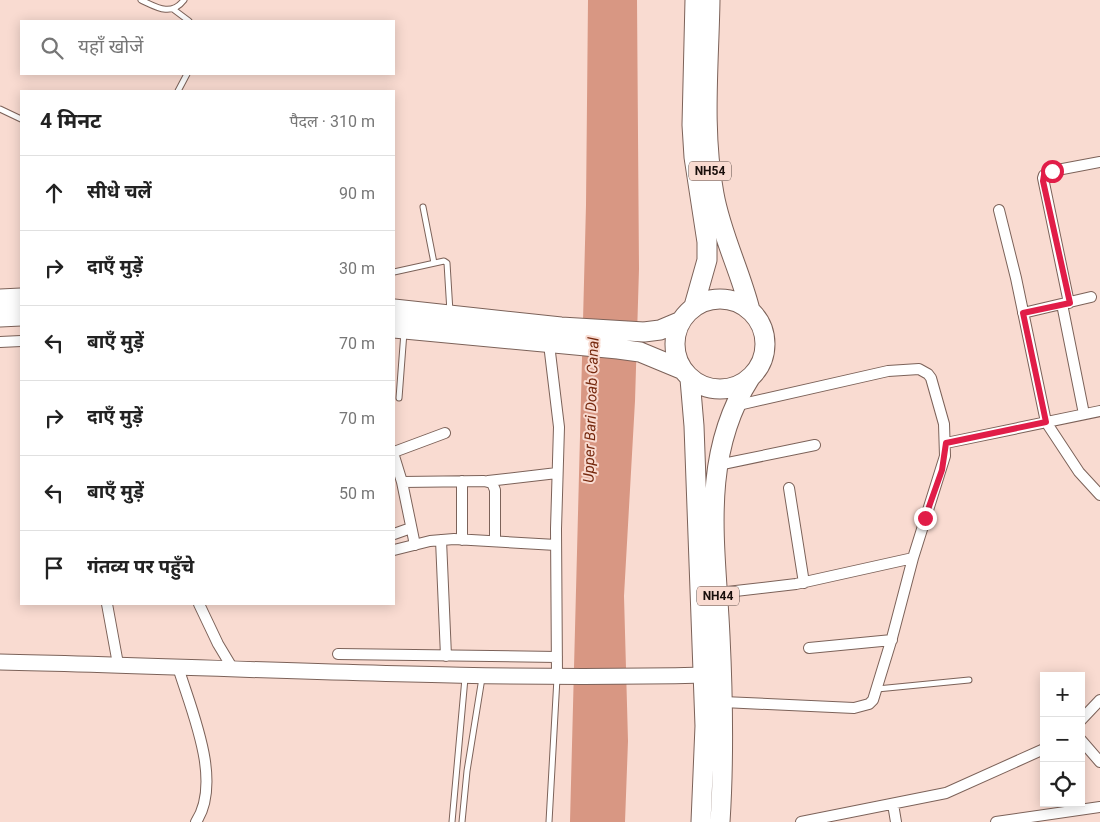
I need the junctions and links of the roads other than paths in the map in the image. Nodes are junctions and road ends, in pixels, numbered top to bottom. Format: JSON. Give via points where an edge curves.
{"nodes":[{"id":1,"x":141,"y":0,"type":"edge"},
{"id":2,"x":184,"y":0,"type":"edge"},
{"id":3,"x":695,"y":0,"type":"edge"},
{"id":4,"x":710,"y":0,"type":"edge"},
{"id":5,"x":174,"y":8,"type":"junction"},
{"id":6,"x":188,"y":20,"type":"edge"},
{"id":7,"x":186,"y":75,"type":"edge"},
{"id":8,"x":179,"y":90,"type":"edge"},
{"id":9,"x":0,"y":109,"type":"edge"},
{"id":10,"x":20,"y":119,"type":"edge"},
{"id":11,"x":1100,"y":162,"type":"edge"},
{"id":12,"x":423,"y":207,"type":"dead end"},
{"id":13,"x":999,"y":210,"type":"dead end"},
{"id":14,"x":434,"y":263,"type":"junction"},
{"id":15,"x":395,"y":272,"type":"edge"},
{"id":16,"x":1091,"y":297,"type":"dead end"},
{"id":17,"x":20,"y":298,"type":"edge"},
{"id":18,"x":0,"y":299,"type":"edge"},
{"id":19,"x":1066,"y":304,"type":"junction"},
{"id":20,"x":694,"y":306,"type":"junction"},
{"id":21,"x":395,"y":309,"type":"edge"},
{"id":22,"x":750,"y":310,"type":"junction"},
{"id":23,"x":1023,"y":313,"type":"junction"},
{"id":24,"x":451,"y":315,"type":"junction"},
{"id":25,"x":20,"y":316,"type":"edge"},
{"id":26,"x":0,"y":317,"type":"edge"},
{"id":27,"x":679,"y":322,"type":"junction"},
{"id":28,"x":399,"y":329,"type":"edge"},
{"id":29,"x":556,"y":339,"type":"junction"},
{"id":30,"x":20,"y":341,"type":"edge"},
{"id":31,"x":0,"y":342,"type":"edge"},
{"id":32,"x":686,"y":374,"type":"junction"},
{"id":33,"x":750,"y":378,"type":"junction"},
{"id":34,"x":399,"y":398,"type":"dead end"},
{"id":35,"x":734,"y":406,"type":"junction"},
{"id":36,"x":1100,"y":411,"type":"edge"},
{"id":37,"x":1084,"y":414,"type":"junction"},
{"id":38,"x":1046,"y":422,"type":"junction"},
{"id":39,"x":444,"y":433,"type":"dead end"},
{"id":40,"x":946,"y":443,"type":"junction"},
{"id":41,"x":815,"y":445,"type":"dead end"},
{"id":42,"x":395,"y":454,"type":"edge"},
{"id":43,"x":395,"y":458,"type":"edge"},
{"id":44,"x":718,"y":465,"type":"junction"},
{"id":45,"x":558,"y":473,"type":"junction"},
{"id":46,"x":462,"y":481,"type":"junction"},
{"id":47,"x":488,"y":481,"type":"junction"},
{"id":48,"x":402,"y":482,"type":"junction"},
{"id":49,"x":789,"y":488,"type":"dead end"},
{"id":50,"x":1100,"y":495,"type":"edge"},
{"id":51,"x":411,"y":528,"type":"junction"},
{"id":52,"x":395,"y":534,"type":"edge"},
{"id":53,"x":441,"y":540,"type":"junction"},
{"id":54,"x":462,"y":540,"type":"junction"},
{"id":55,"x":495,"y":541,"type":"junction"},
{"id":56,"x":415,"y":545,"type":"junction"},
{"id":57,"x":556,"y":545,"type":"junction"},
{"id":58,"x":395,"y":550,"type":"edge"},
{"id":59,"x":913,"y":558,"type":"junction"},
{"id":60,"x":804,"y":583,"type":"junction"},
{"id":61,"x":718,"y":593,"type":"junction"},
{"id":62,"x":107,"y":605,"type":"edge"},
{"id":63,"x":199,"y":605,"type":"edge"},
{"id":64,"x":892,"y":640,"type":"junction"},
{"id":65,"x":809,"y":648,"type":"dead end"},
{"id":66,"x":338,"y":654,"type":"dead end"},
{"id":67,"x":446,"y":656,"type":"junction"},
{"id":68,"x":557,"y":657,"type":"junction"},
{"id":69,"x":0,"y":662,"type":"edge"},
{"id":70,"x":118,"y":664,"type":"junction"},
{"id":71,"x":178,"y":668,"type":"junction"},
{"id":72,"x":234,"y":669,"type":"junction"},
{"id":73,"x":465,"y":674,"type":"junction"},
{"id":74,"x":482,"y":675,"type":"junction"},
{"id":75,"x":564,"y":675,"type":"junction"},
{"id":76,"x":704,"y":675,"type":"junction"},
{"id":77,"x":969,"y":680,"type":"dead end"},
{"id":78,"x":877,"y":689,"type":"junction"},
{"id":79,"x":1100,"y":700,"type":"edge"},
{"id":80,"x":723,"y":702,"type":"junction"},
{"id":81,"x":1084,"y":717,"type":"edge"},
{"id":82,"x":1085,"y":745,"type":"edge"},
{"id":83,"x":1040,"y":751,"type":"edge"},
{"id":84,"x":1100,"y":762,"type":"edge"},
{"id":85,"x":893,"y":804,"type":"junction"},
{"id":86,"x":1100,"y":807,"type":"edge"},
{"id":87,"x":453,"y":819,"type":"edge"},
{"id":88,"x":463,"y":820,"type":"edge"},
{"id":89,"x":196,"y":822,"type":"edge"},
{"id":90,"x":549,"y":822,"type":"edge"},
{"id":91,"x":701,"y":822,"type":"edge"},
{"id":92,"x":720,"y":822,"type":"edge"},
{"id":93,"x":801,"y":822,"type":"edge"},
{"id":94,"x":896,"y":822,"type":"edge"},
{"id":95,"x":996,"y":822,"type":"edge"}],
"edges":[{"from":1,"to":5,"type":"lane","via":[[161,10]]},
{"from":2,"to":5,"type":"lane"},
{"from":3,"to":20,"type":"highway","number":"NH54","via":[[694,149],[707,260]]},
{"from":4,"to":22,"type":"highway","number":"NH54","via":[[707,92],[711,178]]},
{"from":5,"to":6,"type":"lane"},
{"from":7,"to":8,"type":"lane"},
{"from":9,"to":10,"type":"lane"},
{"from":11,"to":19,"type":"street","via":[[1052,171],[1043,178]]},
{"from":12,"to":14,"type":"lane"},
{"from":13,"to":23,"type":"street"},
{"from":14,"to":15,"type":"lane"},
{"from":14,"to":24,"type":"lane","via":[[444,261],[448,266]]},
{"from":16,"to":19,"type":"street"},
{"from":17,"to":18,"type":"highway"},
{"from":19,"to":23,"type":"street"},
{"from":19,"to":37,"type":"street"},
{"from":20,"to":22,"type":"highway","via":[[723,298]]},
{"from":20,"to":27,"type":"highway"},
{"from":21,"to":24,"type":"highway"},
{"from":22,"to":33,"type":"highway","number":"NH44","via":[[759,319],[766,344],[759,368]]},
{"from":23,"to":38,"type":"street"},
{"from":24,"to":29,"type":"highway"},
{"from":25,"to":26,"type":"highway"},
{"from":27,"to":29,"type":"highway","via":[[660,330]]},
{"from":27,"to":32,"type":"highway","number":"NH44","via":[[674,346]]},
{"from":28,"to":29,"type":"highway"},
{"from":28,"to":34,"type":"lane"},
{"from":29,"to":32,"type":"highway","via":[[640,352]]},
{"from":29,"to":45,"type":"street"},
{"from":30,"to":31,"type":"street"},
{"from":32,"to":33,"type":"highway","via":[[710,388],[721,389],[742,384]]},
{"from":32,"to":76,"type":"highway","number":"NH44","via":[[694,426]]},
{"from":33,"to":35,"type":"highway","number":"NH44"},
{"from":35,"to":40,"type":"street","via":[[888,370],[919,369],[931,378]]},
{"from":35,"to":44,"type":"highway","number":"NH44","via":[[723,434]]},
{"from":36,"to":37,"type":"street"},
{"from":37,"to":38,"type":"street"},
{"from":38,"to":40,"type":"street"},
{"from":38,"to":50,"type":"street","via":[[1075,467]]},
{"from":39,"to":42,"type":"street"},
{"from":40,"to":59,"type":"street","via":[[942,470]]},
{"from":41,"to":44,"type":"street"},
{"from":43,"to":48,"type":"street"},
{"from":44,"to":61,"type":"highway","number":"NH44","via":[[715,547]]},
{"from":45,"to":47,"type":"street"},
{"from":45,"to":57,"type":"street"},
{"from":46,"to":47,"type":"street"},
{"from":46,"to":48,"type":"street"},
{"from":46,"to":54,"type":"street"},
{"from":47,"to":55,"type":"street","via":[[495,490]]},
{"from":48,"to":51,"type":"street"},
{"from":49,"to":60,"type":"street"},
{"from":51,"to":52,"type":"street"},
{"from":51,"to":56,"type":"street"},
{"from":53,"to":54,"type":"street"},
{"from":53,"to":56,"type":"street"},
{"from":53,"to":67,"type":"street"},
{"from":54,"to":55,"type":"street"},
{"from":55,"to":57,"type":"street"},
{"from":56,"to":58,"type":"street"},
{"from":57,"to":68,"type":"street"},
{"from":59,"to":60,"type":"street"},
{"from":59,"to":64,"type":"street"},
{"from":60,"to":61,"type":"street"},
{"from":61,"to":80,"type":"highway","number":"NH44"},
{"from":62,"to":70,"type":"street"},
{"from":63,"to":72,"type":"street"},
{"from":64,"to":65,"type":"street"},
{"from":64,"to":78,"type":"street"},
{"from":66,"to":67,"type":"street"},
{"from":67,"to":68,"type":"street"},
{"from":68,"to":75,"type":"street"},
{"from":69,"to":70,"type":"street"},
{"from":70,"to":71,"type":"street"},
{"from":71,"to":72,"type":"street"},
{"from":71,"to":89,"type":"street","via":[[200,737],[205,765],[204,804]]},
{"from":72,"to":73,"type":"street"},
{"from":73,"to":74,"type":"street"},
{"from":73,"to":87,"type":"lane"},
{"from":74,"to":75,"type":"street"},
{"from":74,"to":88,"type":"lane"},
{"from":75,"to":76,"type":"street"},
{"from":75,"to":90,"type":"lane"},
{"from":76,"to":91,"type":"highway","number":"NH44"},
{"from":77,"to":78,"type":"lane"},
{"from":78,"to":80,"type":"street","via":[[869,704],[854,708]]},
{"from":79,"to":81,"type":"street"},
{"from":80,"to":92,"type":"highway","number":"NH44"},
{"from":82,"to":84,"type":"street"},
{"from":83,"to":85,"type":"street","via":[[946,792]]},
{"from":85,"to":93,"type":"street"},
{"from":85,"to":94,"type":"street"},
{"from":86,"to":95,"type":"street"},
{"from":87,"to":88,"type":"lane"}]}
